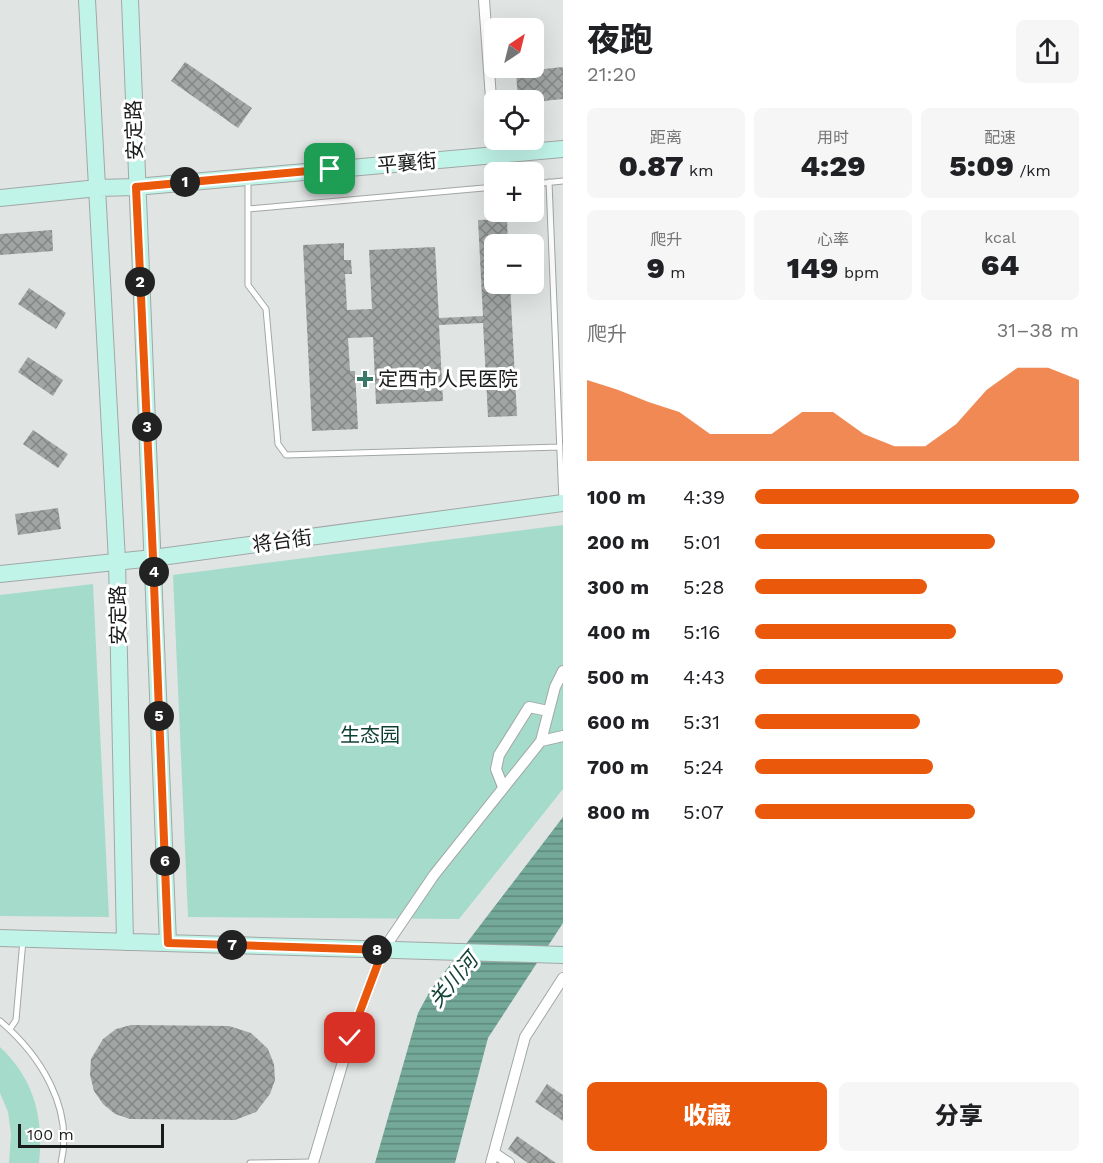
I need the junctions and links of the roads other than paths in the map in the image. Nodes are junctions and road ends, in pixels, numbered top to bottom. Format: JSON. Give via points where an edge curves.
{"nodes":[{"id":1,"x":87,"y":0,"type":"edge"},
{"id":2,"x":130,"y":0,"type":"edge"},
{"id":3,"x":484,"y":0,"type":"edge"},
{"id":4,"x":563,"y":149,"type":"edge"},
{"id":5,"x":495,"y":155,"type":"junction"},
{"id":6,"x":248,"y":177,"type":"junction"},
{"id":7,"x":563,"y":181,"type":"edge"},
{"id":8,"x":549,"y":182,"type":"junction"},
{"id":9,"x":544,"y":183,"type":"edge"},
{"id":10,"x":136,"y":187,"type":"junction"},
{"id":11,"x":98,"y":188,"type":"junction"},
{"id":12,"x":484,"y":188,"type":"edge"},
{"id":13,"x":0,"y":198,"type":"edge"},
{"id":14,"x":248,"y":209,"type":"junction"},
{"id":15,"x":561,"y":434,"type":"edge"},
{"id":16,"x":560,"y":447,"type":"junction"},
{"id":17,"x":562,"y":503,"type":"edge"},
{"id":18,"x":153,"y":558,"type":"junction"},
{"id":19,"x":117,"y":561,"type":"junction"},
{"id":20,"x":0,"y":574,"type":"edge"},
{"id":21,"x":563,"y":671,"type":"edge"},
{"id":22,"x":548,"y":711,"type":"junction"},
{"id":23,"x":563,"y":736,"type":"edge"},
{"id":24,"x":541,"y":741,"type":"junction"},
{"id":25,"x":503,"y":788,"type":"junction"},
{"id":26,"x":0,"y":938,"type":"edge"},
{"id":27,"x":23,"y":939,"type":"junction"},
{"id":28,"x":124,"y":942,"type":"junction"},
{"id":29,"x":168,"y":943,"type":"junction"},
{"id":30,"x":383,"y":950,"type":"junction"},
{"id":31,"x":557,"y":955,"type":"edge"},
{"id":32,"x":563,"y":978,"type":"edge"},
{"id":33,"x":0,"y":1021,"type":"edge"},
{"id":34,"x":10,"y":1029,"type":"junction"},
{"id":35,"x":493,"y":1158,"type":"edge"},
{"id":36,"x":61,"y":1163,"type":"edge"},
{"id":37,"x":250,"y":1163,"type":"edge"},
{"id":38,"x":313,"y":1163,"type":"edge"},
{"id":39,"x":509,"y":1163,"type":"edge"}],
"edges":[{"from":1,"to":11,"type":"main road","name":"安定路"},
{"from":2,"to":10,"type":"main road","name":"安定路"},
{"from":3,"to":5,"type":"street"},
{"from":4,"to":5,"type":"main road","name":"平襄街"},
{"from":5,"to":6,"type":"main road","name":"平襄街"},
{"from":6,"to":10,"type":"main road","name":"平襄街"},
{"from":6,"to":14,"type":"lane"},
{"from":7,"to":8,"type":"lane"},
{"from":8,"to":9,"type":"lane"},
{"from":8,"to":15,"type":"lane"},
{"from":10,"to":11,"type":"main road","name":"平襄街"},
{"from":10,"to":18,"type":"main road","name":"安定路"},
{"from":11,"to":13,"type":"main road","name":"平襄街"},
{"from":11,"to":19,"type":"main road","name":"安定路"},
{"from":12,"to":14,"type":"lane"},
{"from":14,"to":16,"type":"lane","via":[[248,285],[266,309],[278,444],[286,455]]},
{"from":15,"to":16,"type":"lane"},
{"from":16,"to":17,"type":"lane"},
{"from":17,"to":18,"type":"main road","name":"将台街"},
{"from":18,"to":19,"type":"main road","name":"将台街"},
{"from":18,"to":29,"type":"main road","name":"安定路"},
{"from":19,"to":20,"type":"main road","name":"将台街"},
{"from":19,"to":28,"type":"main road","name":"安定路"},
{"from":21,"to":22,"type":"street"},
{"from":22,"to":24,"type":"street"},
{"from":22,"to":25,"type":"street","via":[[529,706],[499,755],[496,769]]},
{"from":23,"to":24,"type":"street"},
{"from":24,"to":25,"type":"street"},
{"from":25,"to":30,"type":"street","via":[[434,875]]},
{"from":26,"to":27,"type":"main road"},
{"from":27,"to":28,"type":"main road"},
{"from":27,"to":34,"type":"lane","via":[[16,1020]]},
{"from":28,"to":29,"type":"main road"},
{"from":29,"to":30,"type":"main road"},
{"from":30,"to":31,"type":"main road"},
{"from":30,"to":38,"type":"street","via":[[350,1038]]},
{"from":32,"to":35,"type":"street","via":[[525,1037]]},
{"from":33,"to":34,"type":"lane"},
{"from":34,"to":36,"type":"lane","via":[[38,1061],[51,1086],[62,1128]]},
{"from":35,"to":39,"type":"street"},
{"from":37,"to":38,"type":"lane"}]}
